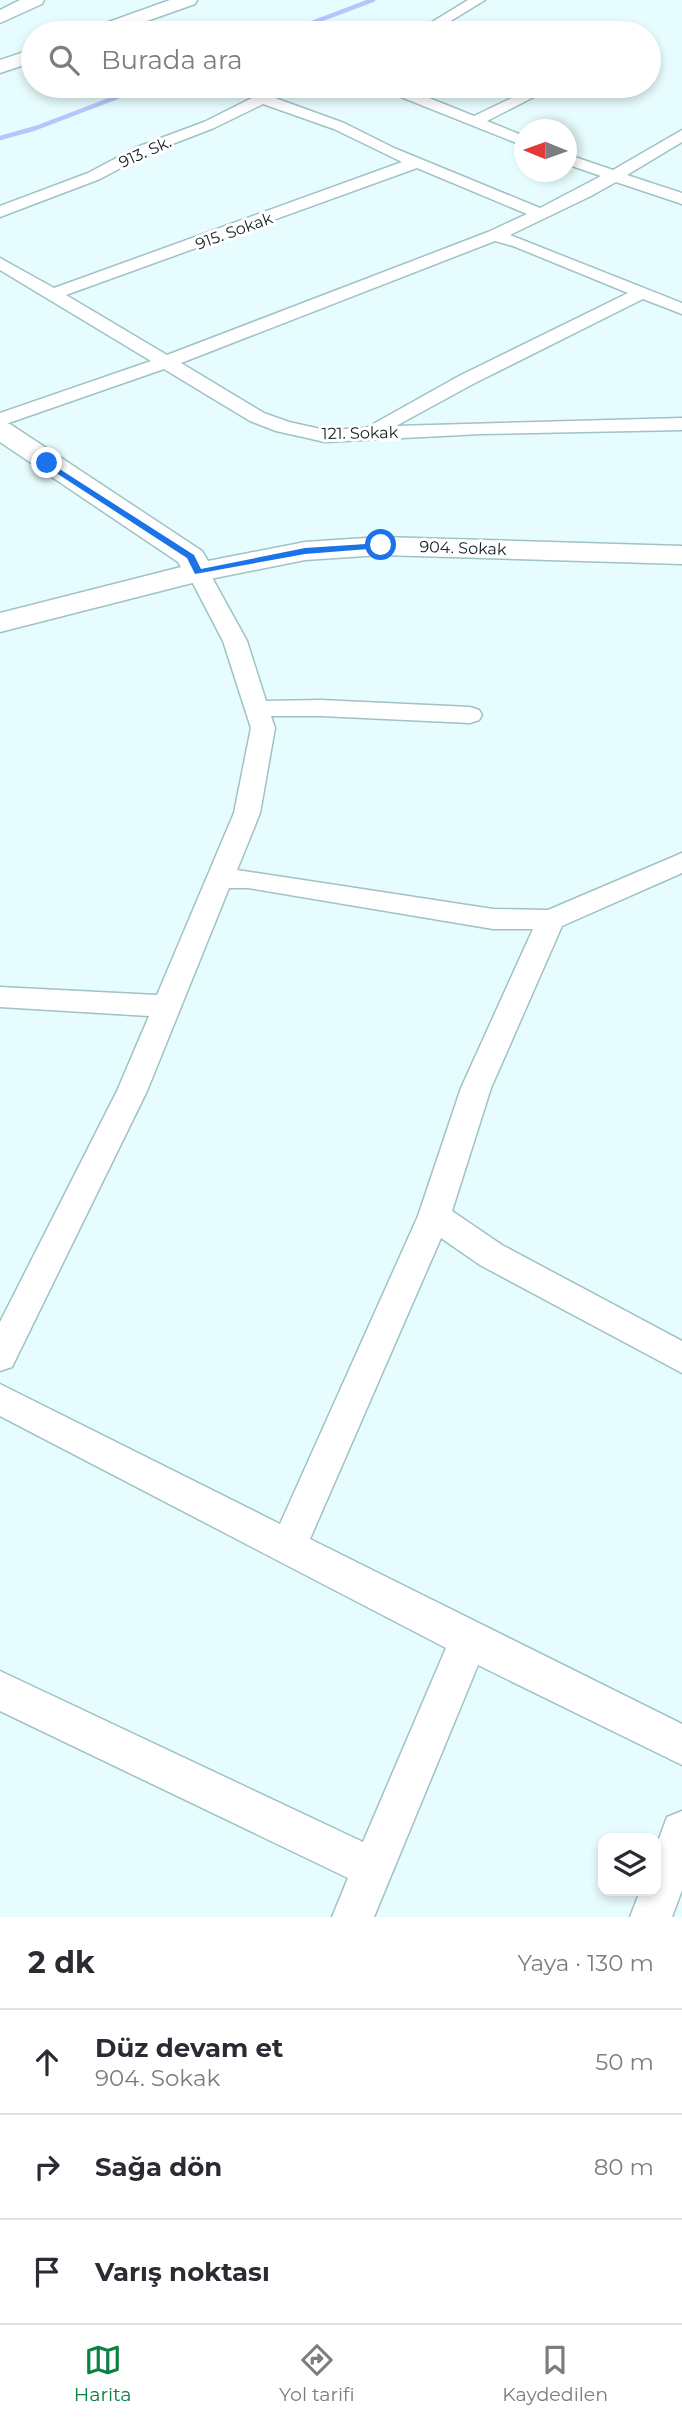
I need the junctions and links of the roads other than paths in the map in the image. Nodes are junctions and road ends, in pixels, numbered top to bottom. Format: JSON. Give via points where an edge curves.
{"nodes":[{"id":1,"x":35,"y":0,"type":"edge"},
{"id":2,"x":188,"y":0,"type":"edge"},
{"id":3,"x":478,"y":0,"type":"edge"},
{"id":4,"x":0,"y":17,"type":"edge"},
{"id":5,"x":129,"y":21,"type":"edge"},
{"id":6,"x":442,"y":21,"type":"edge"},
{"id":7,"x":21,"y":59,"type":"edge"},
{"id":8,"x":0,"y":67,"type":"edge"},
{"id":9,"x":261,"y":98,"type":"joint"},
{"id":10,"x":417,"y":98,"type":"edge"},
{"id":11,"x":523,"y":98,"type":"edge"},
{"id":12,"x":475,"y":121,"type":"junction"},
{"id":13,"x":682,"y":135,"type":"edge"},
{"id":14,"x":514,"y":137,"type":"edge"},
{"id":15,"x":417,"y":162,"type":"junction"},
{"id":16,"x":577,"y":163,"type":"edge"},
{"id":17,"x":614,"y":176,"type":"junction"},
{"id":18,"x":682,"y":199,"type":"edge"},
{"id":19,"x":0,"y":212,"type":"edge"},
{"id":20,"x":540,"y":214,"type":"junction"},
{"id":21,"x":494,"y":236,"type":"junction"},
{"id":22,"x":0,"y":263,"type":"edge"},
{"id":23,"x":645,"y":292,"type":"junction"},
{"id":24,"x":50,"y":295,"type":"junction"},
{"id":25,"x":682,"y":309,"type":"edge"},
{"id":26,"x":167,"y":362,"type":"junction"},
{"id":27,"x":0,"y":421,"type":"edge"},
{"id":28,"x":682,"y":424,"type":"edge"},
{"id":29,"x":0,"y":430,"type":"edge"},
{"id":30,"x":366,"y":434,"type":"junction"},
{"id":31,"x":682,"y":555,"type":"edge"},
{"id":32,"x":198,"y":572,"type":"junction"},
{"id":33,"x":0,"y":624,"type":"edge"},
{"id":34,"x":257,"y":709,"type":"junction"},
{"id":35,"x":470,"y":715,"type":"dead end"},
{"id":36,"x":682,"y":862,"type":"edge"},
{"id":37,"x":220,"y":879,"type":"junction"},
{"id":38,"x":551,"y":920,"type":"junction"},
{"id":39,"x":0,"y":997,"type":"edge"},
{"id":40,"x":167,"y":1006,"type":"junction"},
{"id":41,"x":434,"y":1216,"type":"junction"},
{"id":42,"x":0,"y":1356,"type":"edge"},
{"id":43,"x":682,"y":1358,"type":"edge"},
{"id":44,"x":0,"y":1399,"type":"edge"},
{"id":45,"x":289,"y":1546,"type":"junction"},
{"id":46,"x":469,"y":1640,"type":"junction"},
{"id":47,"x":0,"y":1691,"type":"edge"},
{"id":48,"x":682,"y":1745,"type":"edge"},
{"id":49,"x":682,"y":1832,"type":"edge"},
{"id":50,"x":374,"y":1869,"type":"junction"},
{"id":51,"x":353,"y":1917,"type":"edge"},
{"id":52,"x":651,"y":1917,"type":"edge"}],
"edges":[{"from":1,"to":4,"type":"street"},
{"from":2,"to":5,"type":"street"},
{"from":3,"to":6,"type":"street"},
{"from":7,"to":8,"type":"street"},
{"from":9,"to":15,"type":"street","via":[[339,126]]},
{"from":9,"to":19,"type":"street","name":"913. Sk.","via":[[94,176]]},
{"from":10,"to":12,"type":"street"},
{"from":11,"to":12,"type":"street"},
{"from":12,"to":14,"type":"street"},
{"from":13,"to":17,"type":"street"},
{"from":15,"to":20,"type":"street"},
{"from":15,"to":24,"type":"street","name":"915. Sokak"},
{"from":16,"to":17,"type":"street"},
{"from":17,"to":18,"type":"street"},
{"from":17,"to":20,"type":"street"},
{"from":20,"to":21,"type":"street"},
{"from":21,"to":23,"type":"street"},
{"from":21,"to":26,"type":"street"},
{"from":22,"to":24,"type":"street","name":"121. Sokak"},
{"from":23,"to":25,"type":"street"},
{"from":23,"to":30,"type":"street"},
{"from":24,"to":26,"type":"street","name":"121. Sokak"},
{"from":26,"to":27,"type":"street"},
{"from":26,"to":30,"type":"street","name":"121. Sokak","via":[[270,422],[325,436]]},
{"from":28,"to":30,"type":"street","name":"121. Sokak"},
{"from":29,"to":32,"type":"street","via":[[191,557]]},
{"from":31,"to":32,"type":"street","name":"904. Sokak","via":[[381,545],[305,551]]},
{"from":32,"to":33,"type":"street","name":"904. Sokak"},
{"from":32,"to":34,"type":"street","via":[[235,642]]},
{"from":34,"to":35,"type":"street"},
{"from":34,"to":37,"type":"street","via":[[263,728],[247,813]]},
{"from":36,"to":38,"type":"street"},
{"from":37,"to":38,"type":"street","via":[[248,879],[493,919]]},
{"from":37,"to":40,"type":"street"},
{"from":38,"to":41,"type":"street","via":[[476,1088]]},
{"from":39,"to":40,"type":"street"},
{"from":40,"to":42,"type":"street","via":[[132,1091]]},
{"from":41,"to":43,"type":"street","via":[[491,1255]]},
{"from":41,"to":45,"type":"street"},
{"from":44,"to":45,"type":"street"},
{"from":45,"to":46,"type":"street"},
{"from":46,"to":48,"type":"street"},
{"from":46,"to":50,"type":"street"},
{"from":47,"to":50,"type":"street"},
{"from":49,"to":52,"type":"street"},
{"from":50,"to":51,"type":"street"}]}
